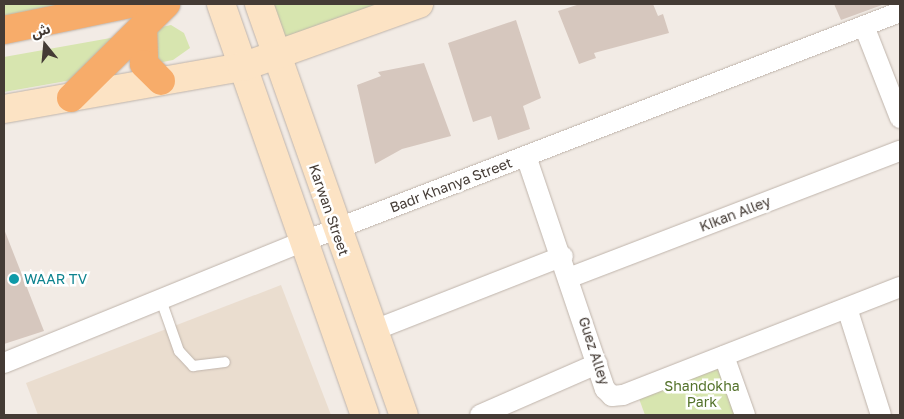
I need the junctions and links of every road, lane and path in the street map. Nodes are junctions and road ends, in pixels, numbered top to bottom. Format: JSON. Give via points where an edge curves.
{"nodes":[{"id":1,"x":166,"y":4,"type":"edge"},
{"id":2,"x":221,"y":4,"type":"edge"},
{"id":3,"x":259,"y":4,"type":"edge"},
{"id":4,"x":419,"y":4,"type":"edge"},
{"id":5,"x":900,"y":12,"type":"edge"},
{"id":6,"x":137,"y":15,"type":"edge"},
{"id":7,"x":864,"y":26,"type":"junction"},
{"id":8,"x":4,"y":30,"type":"edge"},
{"id":9,"x":276,"y":55,"type":"junction"},
{"id":10,"x":242,"y":67,"type":"junction"},
{"id":11,"x":161,"y":81,"type":"junction"},
{"id":12,"x":895,"y":89,"type":"edge"},
{"id":13,"x":71,"y":98,"type":"junction"},
{"id":14,"x":4,"y":109,"type":"edge"},
{"id":15,"x":900,"y":118,"type":"edge"},
{"id":16,"x":900,"y":151,"type":"edge"},
{"id":17,"x":526,"y":156,"type":"junction"},
{"id":18,"x":335,"y":230,"type":"junction"},
{"id":19,"x":302,"y":242,"type":"junction"},
{"id":20,"x":564,"y":256,"type":"junction"},
{"id":21,"x":570,"y":277,"type":"junction"},
{"id":22,"x":900,"y":287,"type":"edge"},
{"id":23,"x":160,"y":300,"type":"junction"},
{"id":24,"x":848,"y":308,"type":"junction"},
{"id":25,"x":372,"y":331,"type":"junction"},
{"id":26,"x":724,"y":356,"type":"junction"},
{"id":27,"x":225,"y":362,"type":"dead end"},
{"id":28,"x":4,"y":363,"type":"edge"},
{"id":29,"x":597,"y":364,"type":"junction"},
{"id":30,"x":365,"y":415,"type":"edge"},
{"id":31,"x":404,"y":415,"type":"edge"},
{"id":32,"x":480,"y":415,"type":"edge"},
{"id":33,"x":745,"y":415,"type":"edge"},
{"id":34,"x":881,"y":415,"type":"edge"}],
"edges":[{"from":1,"to":6,"type":"highway"},
{"from":2,"to":10,"type":"main road"},
{"from":3,"to":9,"type":"main road","name":"Karwan Street"},
{"from":4,"to":9,"type":"main road"},
{"from":5,"to":7,"type":"street","name":"Badr Khanya Street"},
{"from":6,"to":8,"type":"highway"},
{"from":6,"to":11,"type":"highway","via":[[144,64]]},
{"from":6,"to":13,"type":"highway"},
{"from":7,"to":12,"type":"street"},
{"from":7,"to":17,"type":"street","name":"Badr Khanya Street"},
{"from":9,"to":10,"type":"main road"},
{"from":9,"to":18,"type":"main road","name":"Karwan Street"},
{"from":10,"to":11,"type":"main road"},
{"from":10,"to":19,"type":"main road"},
{"from":11,"to":13,"type":"main road"},
{"from":12,"to":15,"type":"street"},
{"from":13,"to":14,"type":"main road"},
{"from":16,"to":21,"type":"street","name":"Kikan Alley"},
{"from":17,"to":18,"type":"street","name":"Badr Khanya Street"},
{"from":17,"to":20,"type":"street","name":"Guez Alley"},
{"from":18,"to":19,"type":"street","name":"Badr Khanya Street"},
{"from":18,"to":25,"type":"main road","name":"Karwan Street"},
{"from":19,"to":23,"type":"street","name":"Badr Khanya Street"},
{"from":19,"to":30,"type":"main road"},
{"from":20,"to":21,"type":"street","name":"Guez Alley"},
{"from":20,"to":25,"type":"street"},
{"from":21,"to":29,"type":"street","name":"Guez Alley"},
{"from":22,"to":24,"type":"street","name":"Guez Alley"},
{"from":23,"to":27,"type":"lane","via":[[179,351],[192,366]]},
{"from":23,"to":28,"type":"street","name":"Badr Khanya Street"},
{"from":24,"to":26,"type":"street","name":"Guez Alley"},
{"from":24,"to":34,"type":"street"},
{"from":25,"to":31,"type":"main road","name":"Karwan Street"},
{"from":26,"to":29,"type":"street","name":"Guez Alley","via":[[624,395],[612,396],[605,389]]},
{"from":26,"to":33,"type":"street"},
{"from":29,"to":32,"type":"street"}]}
